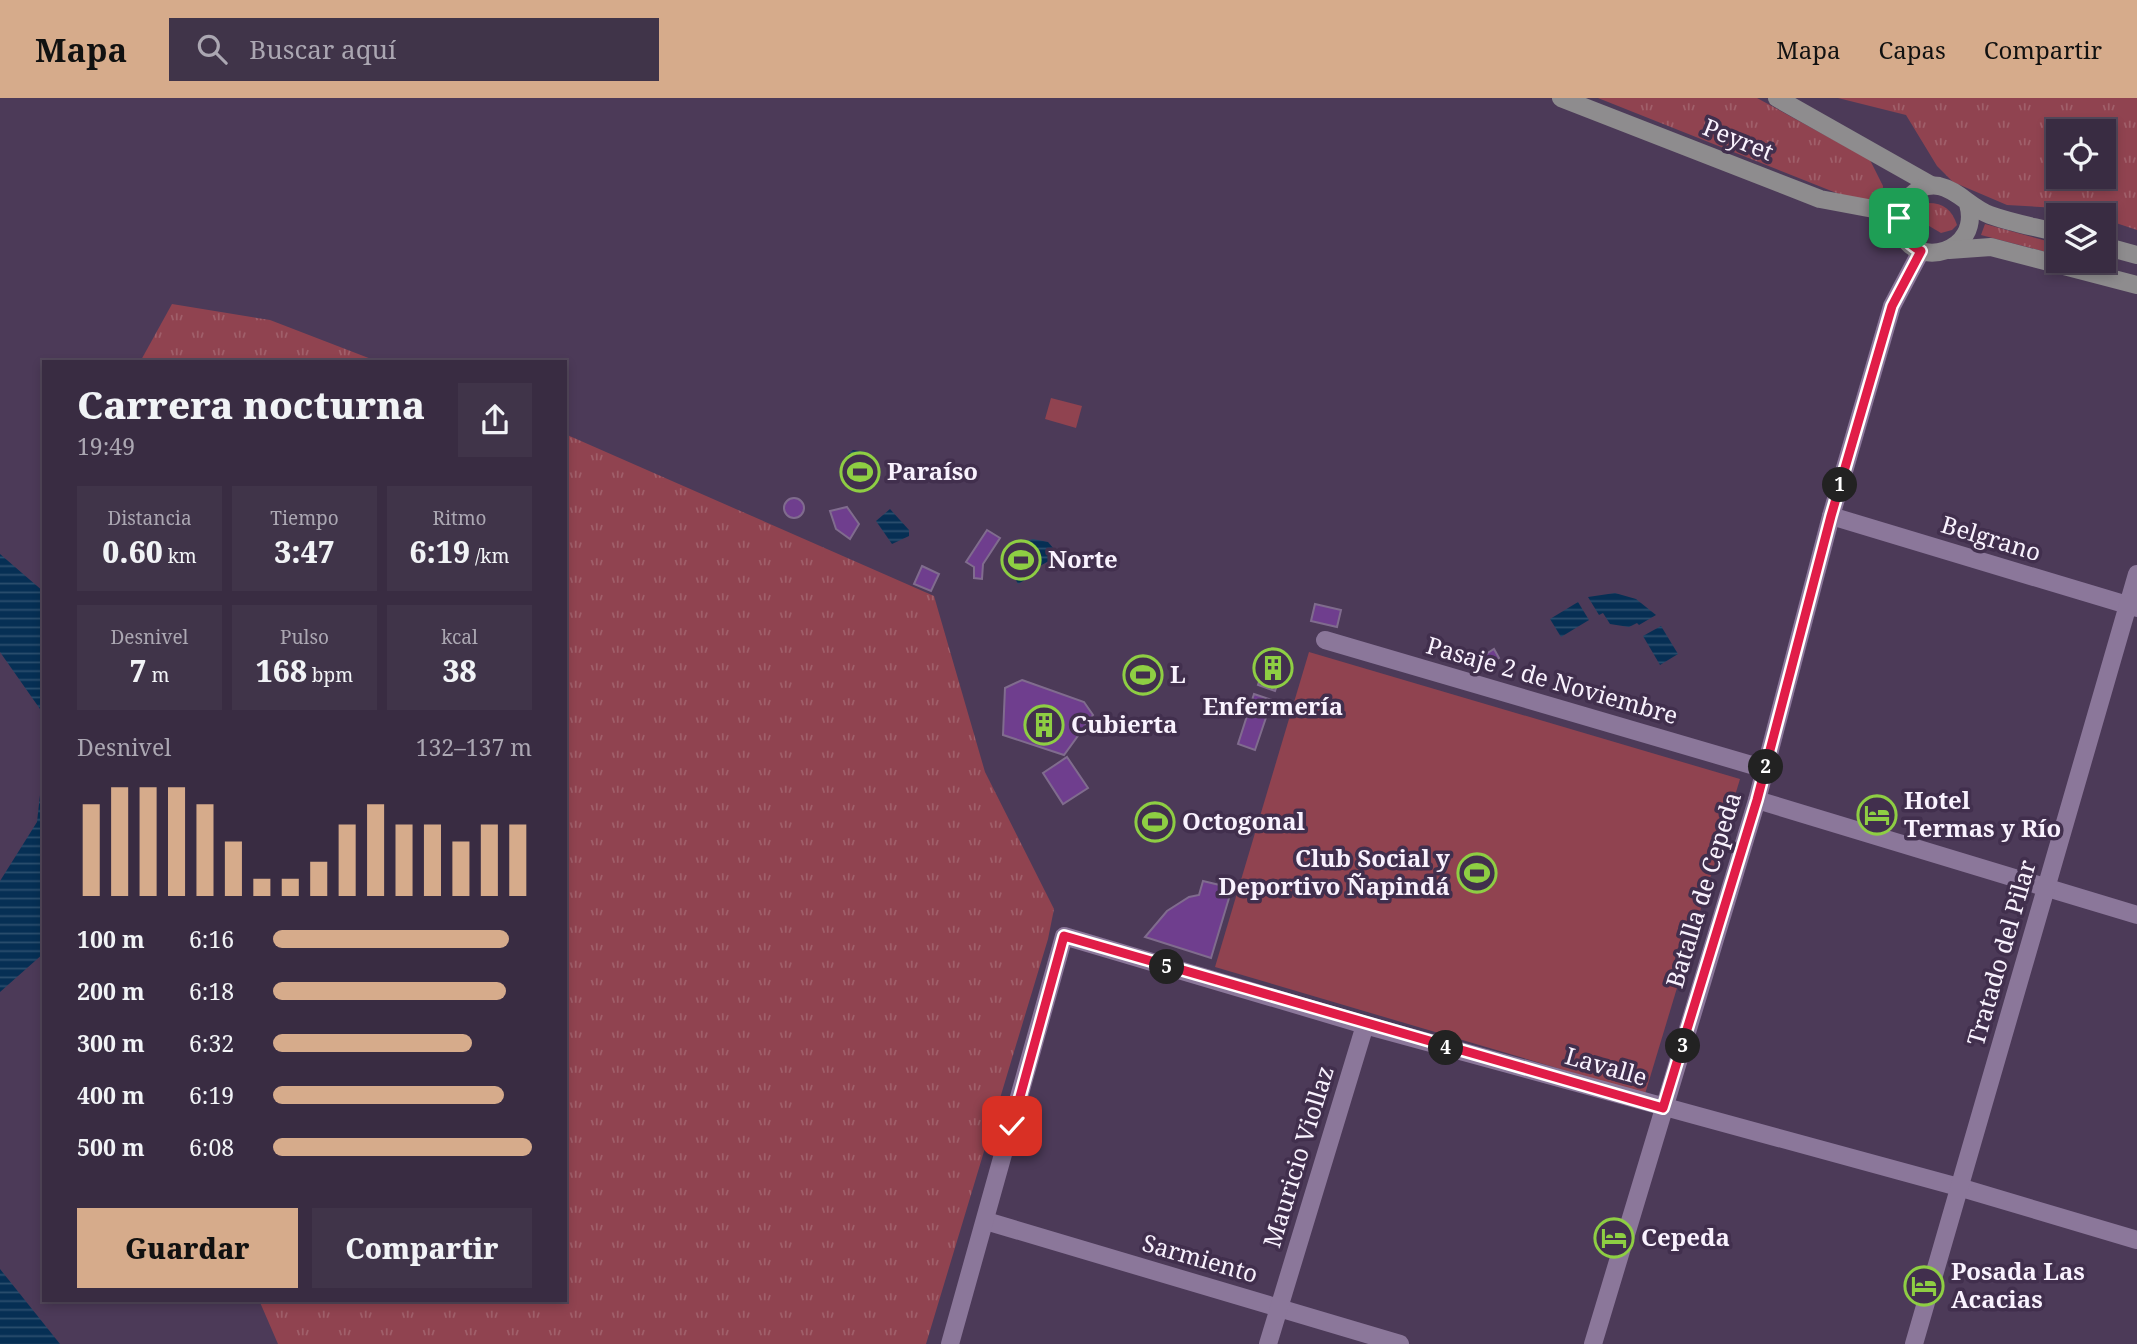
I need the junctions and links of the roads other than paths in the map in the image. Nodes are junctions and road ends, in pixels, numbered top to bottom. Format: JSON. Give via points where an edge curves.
{"nodes":[{"id":1,"x":1561,"y":98,"type":"edge"},
{"id":2,"x":1777,"y":98,"type":"edge"},
{"id":3,"x":1931,"y":186,"type":"junction"},
{"id":4,"x":1968,"y":204,"type":"junction"},
{"id":5,"x":1900,"y":214,"type":"junction"},
{"id":6,"x":2046,"y":230,"type":"edge"},
{"id":7,"x":2116,"y":249,"type":"edge"},
{"id":8,"x":1921,"y":251,"type":"junction"},
{"id":9,"x":1945,"y":251,"type":"junction"},
{"id":10,"x":2137,"y":255,"type":"edge"},
{"id":11,"x":2137,"y":285,"type":"edge"},
{"id":12,"x":1831,"y":516,"type":"junction"},
{"id":13,"x":2137,"y":574,"type":"edge"},
{"id":14,"x":2132,"y":607,"type":"edge"},
{"id":15,"x":1325,"y":640,"type":"dead end"},
{"id":16,"x":1765,"y":769,"type":"junction"},
{"id":17,"x":1757,"y":800,"type":"junction"},
{"id":18,"x":2046,"y":888,"type":"junction"},
{"id":19,"x":2137,"y":915,"type":"edge"},
{"id":20,"x":1365,"y":1025,"type":"junction"},
{"id":21,"x":1663,"y":1108,"type":"junction"},
{"id":22,"x":1962,"y":1188,"type":"junction"},
{"id":23,"x":986,"y":1222,"type":"junction"},
{"id":24,"x":2137,"y":1240,"type":"edge"},
{"id":25,"x":1279,"y":1308,"type":"junction"},
{"id":26,"x":950,"y":1344,"type":"edge"},
{"id":27,"x":1268,"y":1344,"type":"edge"},
{"id":28,"x":1400,"y":1344,"type":"edge"},
{"id":29,"x":1593,"y":1344,"type":"edge"},
{"id":30,"x":1914,"y":1344,"type":"edge"}],
"edges":[{"from":1,"to":5,"type":"street","name":"Peyret","via":[[1820,199]]},
{"from":2,"to":3,"type":"street","name":"Peyret"},
{"from":3,"to":4,"type":"street","via":[[1951,191]]},
{"from":3,"to":5,"type":"street","via":[[1916,191]]},
{"from":4,"to":6,"type":"street","via":[[1989,215]]},
{"from":4,"to":9,"type":"street","via":[[1971,227],[1962,242]]},
{"from":5,"to":8,"type":"street","via":[[1908,245]]},
{"from":7,"to":10,"type":"street"},
{"from":8,"to":9,"type":"street"},
{"from":8,"to":12,"type":"street","name":"Batalla de Cepeda","via":[[1892,306]]},
{"from":9,"to":11,"type":"street","via":[[1991,247]]},
{"from":12,"to":14,"type":"street","name":"Belgrano"},
{"from":12,"to":16,"type":"street","name":"Batalla de Cepeda"},
{"from":13,"to":14,"type":"street","name":"Tratado del Pilar"},
{"from":14,"to":18,"type":"street","name":"Tratado del Pilar"},
{"from":15,"to":16,"type":"street","name":"Pasaje 2 de Noviembre"},
{"from":16,"to":17,"type":"street","name":"Batalla de Cepeda"},
{"from":17,"to":18,"type":"street"},
{"from":17,"to":21,"type":"street","name":"Batalla de Cepeda"},
{"from":18,"to":19,"type":"street"},
{"from":18,"to":22,"type":"street","name":"Tratado del Pilar"},
{"from":20,"to":21,"type":"street","name":"Lavalle"},
{"from":20,"to":23,"type":"street","name":"Lavalle","via":[[1064,936]]},
{"from":20,"to":25,"type":"street","name":"Mauricio Viollaz"},
{"from":21,"to":22,"type":"street","name":"Lavalle"},
{"from":21,"to":29,"type":"street","name":"Batalla de Cepeda"},
{"from":22,"to":24,"type":"street","name":"Lavalle"},
{"from":22,"to":30,"type":"street","name":"Tratado del Pilar"},
{"from":23,"to":25,"type":"street","name":"Sarmiento"},
{"from":23,"to":26,"type":"street"},
{"from":25,"to":27,"type":"street","name":"Mauricio Viollaz"},
{"from":25,"to":28,"type":"street","name":"Sarmiento"}]}
